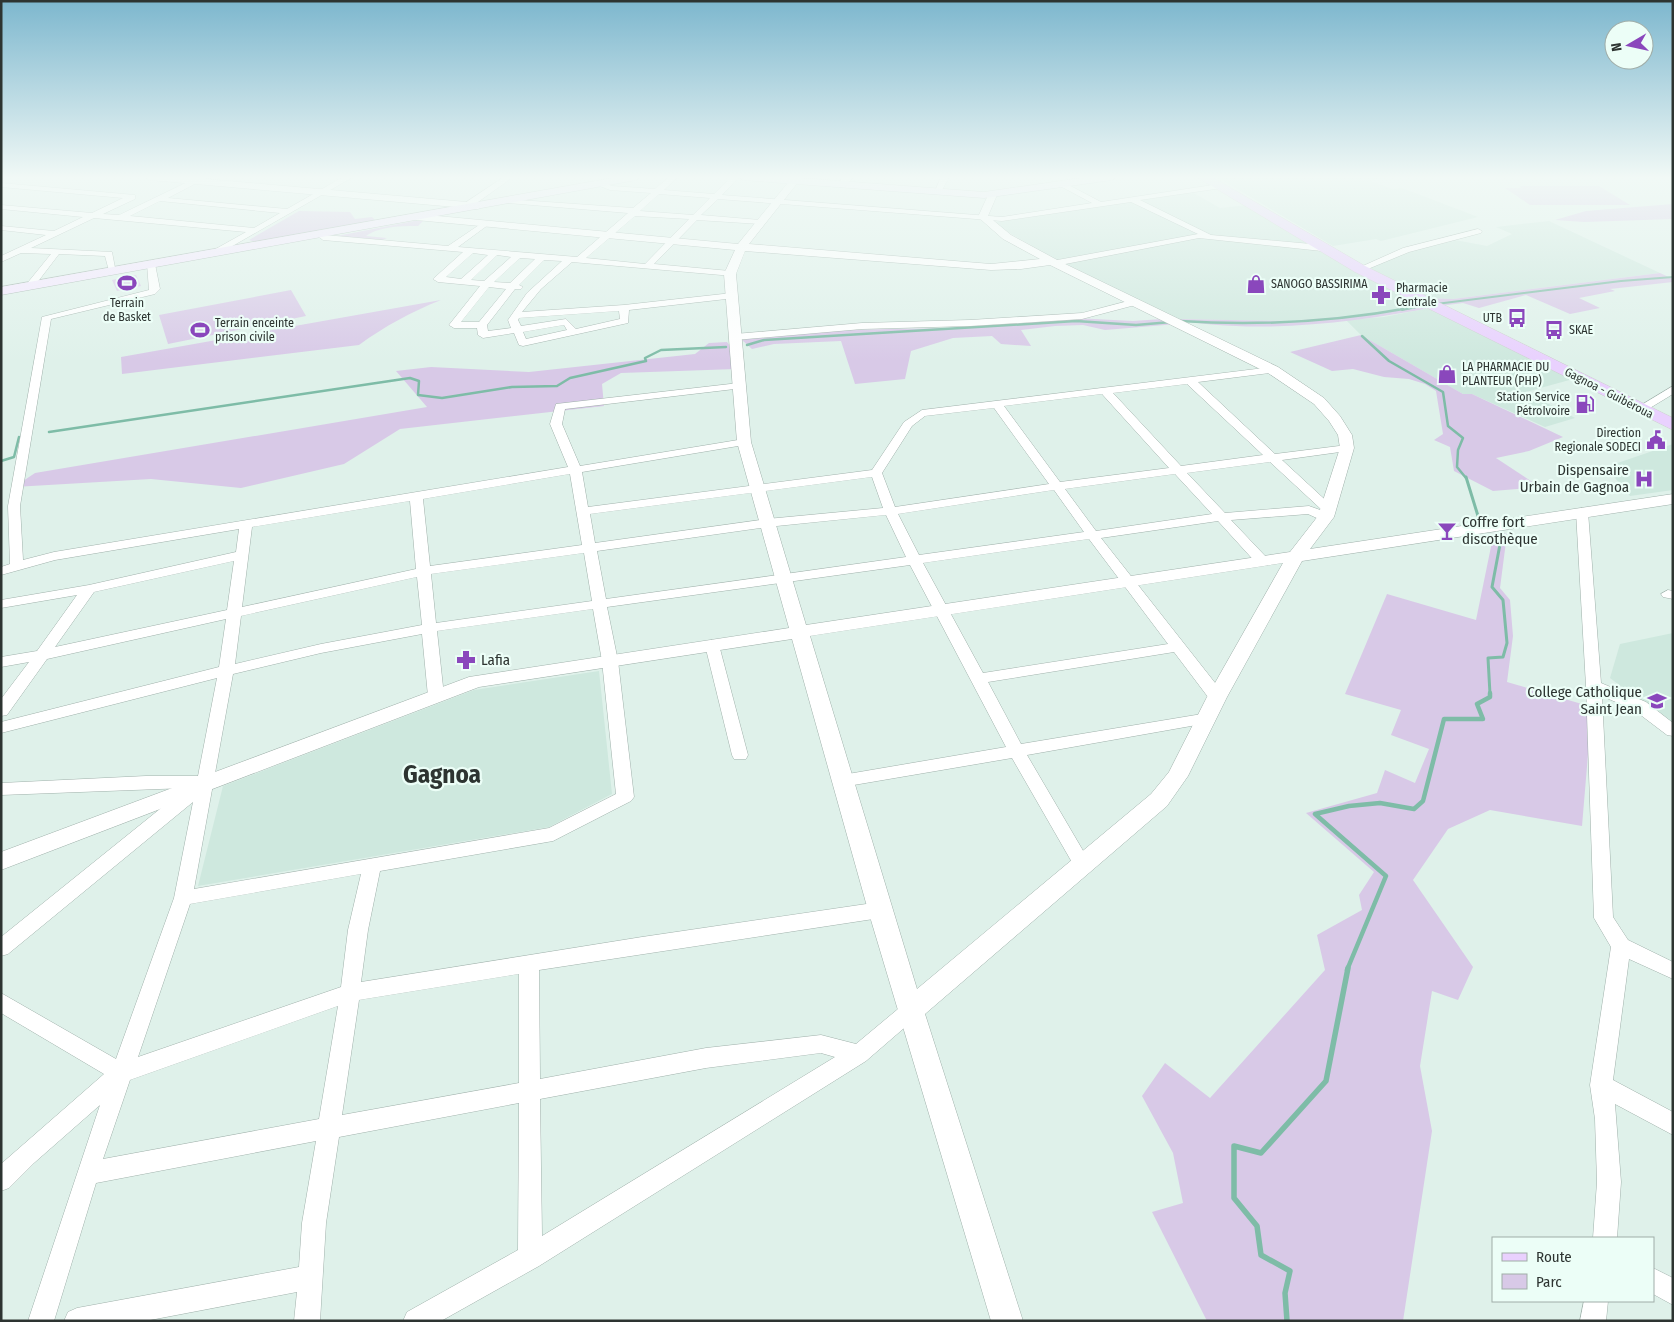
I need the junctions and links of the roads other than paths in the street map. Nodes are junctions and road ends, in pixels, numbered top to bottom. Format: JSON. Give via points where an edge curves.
{"nodes":[{"id":1,"x":43,"y":239,"type":"edge"},
{"id":2,"x":239,"y":239,"type":"edge"},
{"id":3,"x":293,"y":239,"type":"edge"},
{"id":4,"x":343,"y":239,"type":"edge"},
{"id":5,"x":464,"y":239,"type":"edge"},
{"id":6,"x":604,"y":239,"type":"edge"},
{"id":7,"x":660,"y":239,"type":"edge"},
{"id":8,"x":747,"y":239,"type":"edge"},
{"id":9,"x":1010,"y":239,"type":"edge"},
{"id":10,"x":1180,"y":239,"type":"edge"},
{"id":11,"x":1240,"y":239,"type":"edge"},
{"id":12,"x":1306,"y":239,"type":"edge"},
{"id":13,"x":1449,"y":239,"type":"edge"},
{"id":14,"x":674,"y":240,"type":"junction"},
{"id":15,"x":740,"y":247,"type":"junction"},
{"id":16,"x":451,"y":248,"type":"junction"},
{"id":17,"x":1322,"y":248,"type":"junction"},
{"id":18,"x":1,"y":249,"type":"edge"},
{"id":19,"x":18,"y":250,"type":"junction"},
{"id":20,"x":471,"y":250,"type":"junction"},
{"id":21,"x":58,"y":251,"type":"junction"},
{"id":22,"x":496,"y":252,"type":"junction"},
{"id":23,"x":215,"y":253,"type":"junction"},
{"id":24,"x":519,"y":254,"type":"junction"},
{"id":25,"x":543,"y":256,"type":"junction"},
{"id":26,"x":1,"y":259,"type":"edge"},
{"id":27,"x":570,"y":259,"type":"junction"},
{"id":28,"x":580,"y":259,"type":"junction"},
{"id":29,"x":1053,"y":262,"type":"junction"},
{"id":30,"x":151,"y":264,"type":"junction"},
{"id":31,"x":648,"y":265,"type":"junction"},
{"id":32,"x":1360,"y":269,"type":"junction"},
{"id":33,"x":113,"y":271,"type":"junction"},
{"id":34,"x":730,"y":274,"type":"junction"},
{"id":35,"x":463,"y":282,"type":"junction"},
{"id":36,"x":486,"y":284,"type":"junction"},
{"id":37,"x":30,"y":286,"type":"junction"},
{"id":38,"x":512,"y":287,"type":"junction"},
{"id":39,"x":537,"y":290,"type":"junction"},
{"id":40,"x":1,"y":291,"type":"edge"},
{"id":41,"x":732,"y":296,"type":"junction"},
{"id":42,"x":1136,"y":302,"type":"junction"},
{"id":43,"x":624,"y":308,"type":"junction"},
{"id":44,"x":516,"y":315,"type":"junction"},
{"id":45,"x":482,"y":324,"type":"junction"},
{"id":46,"x":517,"y":331,"type":"junction"},
{"id":47,"x":735,"y":337,"type":"junction"},
{"id":48,"x":1273,"y":370,"type":"junction"},
{"id":49,"x":1191,"y":382,"type":"junction"},
{"id":50,"x":738,"y":386,"type":"junction"},
{"id":51,"x":1673,"y":389,"type":"edge"},
{"id":52,"x":1106,"y":392,"type":"junction"},
{"id":53,"x":996,"y":403,"type":"junction"},
{"id":54,"x":1641,"y":409,"type":"junction"},
{"id":55,"x":1673,"y":425,"type":"edge"},
{"id":56,"x":744,"y":442,"type":"junction"},
{"id":57,"x":1347,"y":448,"type":"junction"},
{"id":58,"x":1274,"y":458,"type":"junction"},
{"id":59,"x":576,"y":469,"type":"junction"},
{"id":60,"x":1177,"y":471,"type":"junction"},
{"id":61,"x":876,"y":472,"type":"junction"},
{"id":62,"x":1058,"y":486,"type":"junction"},
{"id":63,"x":757,"y":490,"type":"junction"},
{"id":64,"x":416,"y":496,"type":"junction"},
{"id":65,"x":1673,"y":499,"type":"edge"},
{"id":66,"x":583,"y":511,"type":"junction"},
{"id":67,"x":890,"y":511,"type":"junction"},
{"id":68,"x":1582,"y":512,"type":"junction"},
{"id":69,"x":1327,"y":513,"type":"junction"},
{"id":70,"x":1221,"y":517,"type":"junction"},
{"id":71,"x":767,"y":523,"type":"junction"},
{"id":72,"x":246,"y":524,"type":"junction"},
{"id":73,"x":1093,"y":534,"type":"junction"},
{"id":74,"x":590,"y":547,"type":"junction"},
{"id":75,"x":242,"y":555,"type":"junction"},
{"id":76,"x":1296,"y":556,"type":"junction"},
{"id":77,"x":914,"y":558,"type":"junction"},
{"id":78,"x":1263,"y":562,"type":"junction"},
{"id":79,"x":6,"y":570,"type":"edge"},
{"id":80,"x":424,"y":571,"type":"junction"},
{"id":81,"x":782,"y":577,"type":"junction"},
{"id":82,"x":1127,"y":582,"type":"junction"},
{"id":83,"x":89,"y":589,"type":"junction"},
{"id":84,"x":1,"y":604,"type":"edge"},
{"id":85,"x":600,"y":604,"type":"junction"},
{"id":86,"x":943,"y":610,"type":"junction"},
{"id":87,"x":234,"y":612,"type":"junction"},
{"id":88,"x":429,"y":628,"type":"junction"},
{"id":89,"x":798,"y":633,"type":"junction"},
{"id":90,"x":712,"y":645,"type":"junction"},
{"id":91,"x":1176,"y":647,"type":"junction"},
{"id":92,"x":41,"y":655,"type":"junction"},
{"id":93,"x":610,"y":661,"type":"junction"},
{"id":94,"x":1,"y":662,"type":"edge"},
{"id":95,"x":226,"y":672,"type":"junction"},
{"id":96,"x":980,"y":679,"type":"junction"},
{"id":97,"x":1594,"y":686,"type":"junction"},
{"id":98,"x":436,"y":696,"type":"junction"},
{"id":99,"x":1217,"y":697,"type":"junction"},
{"id":100,"x":1,"y":711,"type":"edge"},
{"id":101,"x":1208,"y":718,"type":"junction"},
{"id":102,"x":1,"y":728,"type":"edge"},
{"id":103,"x":1673,"y":731,"type":"edge"},
{"id":104,"x":1016,"y":751,"type":"junction"},
{"id":105,"x":740,"y":755,"type":"dead end"},
{"id":106,"x":842,"y":781,"type":"junction"},
{"id":107,"x":205,"y":782,"type":"junction"},
{"id":108,"x":1,"y":789,"type":"edge"},
{"id":109,"x":1,"y":861,"type":"edge"},
{"id":110,"x":372,"y":866,"type":"junction"},
{"id":111,"x":1083,"y":866,"type":"junction"},
{"id":112,"x":183,"y":898,"type":"junction"},
{"id":113,"x":880,"y":910,"type":"junction"},
{"id":114,"x":1621,"y":946,"type":"junction"},
{"id":115,"x":1,"y":948,"type":"edge"},
{"id":116,"x":529,"y":964,"type":"junction"},
{"id":117,"x":1673,"y":971,"type":"edge"},
{"id":118,"x":350,"y":994,"type":"junction"},
{"id":119,"x":1,"y":1002,"type":"edge"},
{"id":120,"x":910,"y":1010,"type":"junction"},
{"id":121,"x":859,"y":1054,"type":"junction"},
{"id":122,"x":121,"y":1073,"type":"junction"},
{"id":123,"x":1601,"y":1085,"type":"junction"},
{"id":124,"x":528,"y":1092,"type":"junction"},
{"id":125,"x":1673,"y":1124,"type":"edge"},
{"id":126,"x":329,"y":1127,"type":"junction"},
{"id":127,"x":87,"y":1173,"type":"junction"},
{"id":128,"x":1,"y":1180,"type":"edge"},
{"id":129,"x":1605,"y":1237,"type":"edge"},
{"id":130,"x":530,"y":1256,"type":"junction"},
{"id":131,"x":310,"y":1277,"type":"junction"},
{"id":132,"x":1654,"y":1281,"type":"edge"},
{"id":133,"x":1673,"y":1293,"type":"edge"},
{"id":134,"x":1596,"y":1302,"type":"edge"},
{"id":135,"x":41,"y":1321,"type":"edge"},
{"id":136,"x":76,"y":1321,"type":"edge"},
{"id":137,"x":307,"y":1321,"type":"edge"},
{"id":138,"x":416,"y":1321,"type":"edge"},
{"id":139,"x":1007,"y":1321,"type":"edge"},
{"id":140,"x":1592,"y":1321,"type":"edge"}],
"edges":[{"from":1,"to":19,"type":"street"},
{"from":2,"to":23,"type":"street"},
{"from":3,"to":23,"type":"main road"},
{"from":4,"to":16,"type":"street"},
{"from":5,"to":16,"type":"street"},
{"from":6,"to":28,"type":"street"},
{"from":7,"to":14,"type":"street"},
{"from":8,"to":15,"type":"street"},
{"from":9,"to":29,"type":"street"},
{"from":10,"to":29,"type":"street"},
{"from":11,"to":17,"type":"street"},
{"from":12,"to":17,"type":"main road","name":"Gagnoa - Guibéroua"},
{"from":13,"to":32,"type":"street","via":[[1406,250]]},
{"from":14,"to":15,"type":"street"},
{"from":14,"to":31,"type":"street"},
{"from":15,"to":29,"type":"street","via":[[991,267]]},
{"from":15,"to":34,"type":"street"},
{"from":16,"to":20,"type":"street"},
{"from":17,"to":32,"type":"main road","name":"Gagnoa - Guibéroua"},
{"from":18,"to":19,"type":"street"},
{"from":19,"to":21,"type":"street"},
{"from":19,"to":26,"type":"street"},
{"from":20,"to":22,"type":"street"},
{"from":20,"to":35,"type":"street","via":[[438,279]]},
{"from":21,"to":33,"type":"street","via":[[110,254]]},
{"from":21,"to":37,"type":"street"},
{"from":22,"to":24,"type":"street"},
{"from":22,"to":35,"type":"street"},
{"from":23,"to":30,"type":"main road"},
{"from":24,"to":25,"type":"street"},
{"from":24,"to":36,"type":"street"},
{"from":25,"to":27,"type":"street"},
{"from":25,"to":38,"type":"street"},
{"from":27,"to":28,"type":"street"},
{"from":27,"to":39,"type":"street"},
{"from":28,"to":31,"type":"street"},
{"from":29,"to":42,"type":"street"},
{"from":30,"to":33,"type":"main road"},
{"from":30,"to":79,"type":"street","via":[[155,289],[152,292],[47,316]]},
{"from":31,"to":34,"type":"street"},
{"from":32,"to":54,"type":"main road","name":"Gagnoa - Guibéroua"},
{"from":33,"to":37,"type":"main road"},
{"from":34,"to":41,"type":"street"},
{"from":35,"to":36,"type":"street"},
{"from":36,"to":38,"type":"street"},
{"from":36,"to":45,"type":"street","via":[[454,325]]},
{"from":37,"to":40,"type":"main road"},
{"from":38,"to":39,"type":"street"},
{"from":38,"to":45,"type":"street"},
{"from":39,"to":44,"type":"street"},
{"from":41,"to":43,"type":"street"},
{"from":41,"to":47,"type":"street"},
{"from":42,"to":47,"type":"street","via":[[1082,316],[862,326]]},
{"from":42,"to":48,"type":"street"},
{"from":43,"to":44,"type":"street"},
{"from":43,"to":46,"type":"street","via":[[625,321],[573,331],[566,322]]},
{"from":44,"to":46,"type":"street","via":[[513,320]]},
{"from":45,"to":46,"type":"street","via":[[484,335]]},
{"from":47,"to":50,"type":"street"},
{"from":48,"to":49,"type":"street"},
{"from":48,"to":57,"type":"street","via":[[1319,401],[1345,435]]},
{"from":49,"to":52,"type":"street"},
{"from":49,"to":58,"type":"street"},
{"from":50,"to":56,"type":"street"},
{"from":50,"to":59,"type":"street","via":[[560,406],[556,424]]},
{"from":51,"to":54,"type":"street"},
{"from":52,"to":53,"type":"street"},
{"from":52,"to":60,"type":"street"},
{"from":53,"to":61,"type":"street","via":[[922,413],[908,424]]},
{"from":53,"to":62,"type":"street"},
{"from":54,"to":55,"type":"main road","name":"Gagnoa - Guibéroua"},
{"from":56,"to":59,"type":"street"},
{"from":56,"to":63,"type":"street"},
{"from":57,"to":58,"type":"street"},
{"from":57,"to":69,"type":"street"},
{"from":58,"to":60,"type":"street"},
{"from":58,"to":69,"type":"street"},
{"from":59,"to":64,"type":"street"},
{"from":59,"to":66,"type":"street"},
{"from":60,"to":62,"type":"street"},
{"from":60,"to":70,"type":"street"},
{"from":61,"to":63,"type":"street"},
{"from":61,"to":67,"type":"street"},
{"from":62,"to":67,"type":"street"},
{"from":62,"to":73,"type":"street"},
{"from":63,"to":66,"type":"street"},
{"from":63,"to":71,"type":"street"},
{"from":64,"to":72,"type":"street"},
{"from":64,"to":80,"type":"street"},
{"from":65,"to":68,"type":"street"},
{"from":66,"to":74,"type":"street"},
{"from":67,"to":71,"type":"street"},
{"from":67,"to":77,"type":"street"},
{"from":68,"to":76,"type":"street"},
{"from":68,"to":97,"type":"street"},
{"from":69,"to":70,"type":"street","via":[[1310,510]]},
{"from":69,"to":76,"type":"street"},
{"from":70,"to":73,"type":"street"},
{"from":70,"to":78,"type":"street"},
{"from":71,"to":74,"type":"street"},
{"from":71,"to":81,"type":"street"},
{"from":72,"to":75,"type":"street"},
{"from":72,"to":79,"type":"street","via":[[54,556]]},
{"from":73,"to":77,"type":"street"},
{"from":73,"to":82,"type":"street"},
{"from":74,"to":80,"type":"street"},
{"from":74,"to":85,"type":"street"},
{"from":75,"to":83,"type":"street"},
{"from":75,"to":87,"type":"street"},
{"from":76,"to":78,"type":"street"},
{"from":76,"to":99,"type":"street"},
{"from":77,"to":81,"type":"street"},
{"from":77,"to":86,"type":"street"},
{"from":78,"to":82,"type":"street"},
{"from":80,"to":87,"type":"street"},
{"from":80,"to":88,"type":"street"},
{"from":81,"to":85,"type":"street"},
{"from":81,"to":89,"type":"street"},
{"from":82,"to":86,"type":"street"},
{"from":82,"to":91,"type":"street"},
{"from":83,"to":84,"type":"street"},
{"from":83,"to":92,"type":"street"},
{"from":85,"to":88,"type":"street"},
{"from":85,"to":93,"type":"street"},
{"from":86,"to":89,"type":"street"},
{"from":86,"to":96,"type":"street"},
{"from":87,"to":92,"type":"street"},
{"from":87,"to":95,"type":"street"},
{"from":88,"to":95,"type":"street","via":[[345,642]]},
{"from":88,"to":98,"type":"street"},
{"from":89,"to":90,"type":"street"},
{"from":89,"to":106,"type":"street"},
{"from":90,"to":93,"type":"street"},
{"from":90,"to":105,"type":"street"},
{"from":91,"to":96,"type":"street"},
{"from":91,"to":99,"type":"street"},
{"from":92,"to":94,"type":"street"},
{"from":92,"to":100,"type":"street"},
{"from":93,"to":98,"type":"street","via":[[476,681]]},
{"from":93,"to":110,"type":"street","via":[[625,797],[553,834]]},
{"from":95,"to":102,"type":"street"},
{"from":95,"to":107,"type":"street"},
{"from":96,"to":104,"type":"street"},
{"from":97,"to":103,"type":"street","via":[[1640,706]]},
{"from":97,"to":114,"type":"street","via":[[1604,918]]},
{"from":98,"to":107,"type":"street"},
{"from":99,"to":101,"type":"street"},
{"from":101,"to":104,"type":"street"},
{"from":101,"to":111,"type":"street","via":[[1177,776],[1159,800]]},
{"from":104,"to":106,"type":"street"},
{"from":104,"to":111,"type":"street"},
{"from":106,"to":113,"type":"street"},
{"from":107,"to":108,"type":"street"},
{"from":107,"to":109,"type":"street"},
{"from":107,"to":112,"type":"street"},
{"from":107,"to":115,"type":"street"},
{"from":110,"to":112,"type":"street"},
{"from":110,"to":118,"type":"street","via":[[358,930]]},
{"from":111,"to":120,"type":"street"},
{"from":112,"to":122,"type":"street"},
{"from":113,"to":116,"type":"street"},
{"from":113,"to":120,"type":"street"},
{"from":114,"to":117,"type":"street"},
{"from":114,"to":123,"type":"street"},
{"from":116,"to":118,"type":"street"},
{"from":116,"to":124,"type":"street"},
{"from":118,"to":122,"type":"street"},
{"from":118,"to":126,"type":"street"},
{"from":119,"to":122,"type":"street"},
{"from":120,"to":121,"type":"street"},
{"from":120,"to":139,"type":"street"},
{"from":121,"to":124,"type":"street","via":[[821,1044],[706,1058]]},
{"from":121,"to":130,"type":"street"},
{"from":122,"to":127,"type":"street"},
{"from":122,"to":128,"type":"street"},
{"from":123,"to":125,"type":"street"},
{"from":123,"to":129,"type":"street","via":[[1609,1182]]},
{"from":124,"to":126,"type":"street"},
{"from":124,"to":130,"type":"street"},
{"from":126,"to":127,"type":"street"},
{"from":126,"to":131,"type":"street","via":[[314,1223]]},
{"from":127,"to":135,"type":"street"},
{"from":130,"to":138,"type":"street"},
{"from":131,"to":136,"type":"street"},
{"from":131,"to":137,"type":"street"},
{"from":132,"to":133,"type":"street"},
{"from":134,"to":140,"type":"street"}]}
